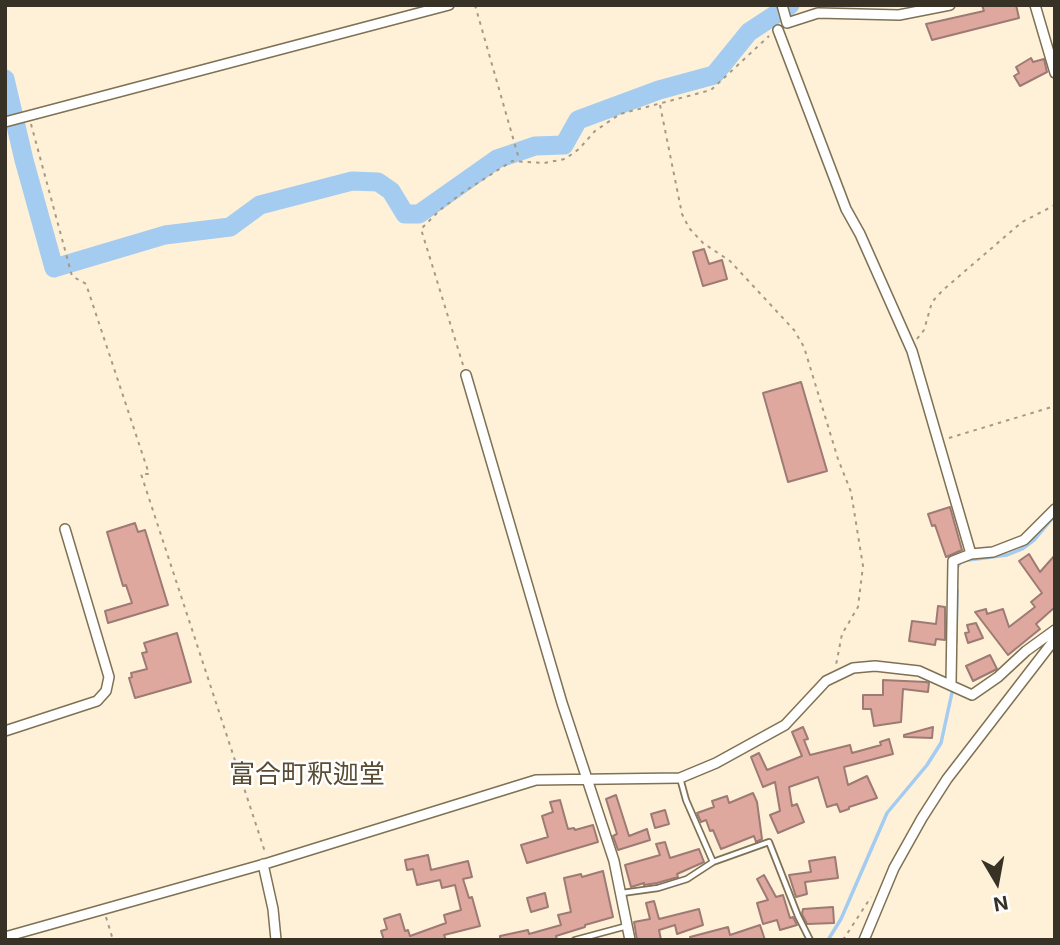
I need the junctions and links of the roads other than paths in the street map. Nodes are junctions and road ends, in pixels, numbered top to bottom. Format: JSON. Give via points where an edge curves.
{"nodes":[{"id":1,"x":449,"y":5,"type":"edge"},
{"id":2,"x":782,"y":5,"type":"edge"},
{"id":3,"x":950,"y":5,"type":"edge"},
{"id":4,"x":1035,"y":5,"type":"edge"},
{"id":5,"x":778,"y":30,"type":"road end"},
{"id":6,"x":1055,"y":74,"type":"edge"},
{"id":7,"x":5,"y":122,"type":"edge"},
{"id":8,"x":466,"y":375,"type":"road end"},
{"id":9,"x":1055,"y":509,"type":"edge"},
{"id":10,"x":65,"y":529,"type":"dead end"},
{"id":11,"x":971,"y":554,"type":"junction"},
{"id":12,"x":1055,"y":630,"type":"edge"},
{"id":13,"x":1055,"y":639,"type":"edge"},
{"id":14,"x":954,"y":685,"type":"junction"},
{"id":15,"x":5,"y":731,"type":"edge"},
{"id":16,"x":680,"y":778,"type":"junction"},
{"id":17,"x":587,"y":779,"type":"junction"},
{"id":18,"x":713,"y":862,"type":"junction"},
{"id":19,"x":266,"y":863,"type":"junction"},
{"id":20,"x":622,"y":893,"type":"junction"},
{"id":21,"x":627,"y":926,"type":"junction"},
{"id":22,"x":5,"y":937,"type":"edge"},
{"id":23,"x":276,"y":940,"type":"edge"},
{"id":24,"x":575,"y":940,"type":"edge"},
{"id":25,"x":630,"y":940,"type":"edge"},
{"id":26,"x":810,"y":940,"type":"edge"},
{"id":27,"x":864,"y":940,"type":"edge"}],
"edges":[{"from":1,"to":7,"type":"street"},
{"from":2,"to":3,"type":"street","via":[[787,23],[818,13],[899,15]]},
{"from":4,"to":6,"type":"street"},
{"from":5,"to":11,"type":"street","via":[[846,209],[911,348]]},
{"from":8,"to":17,"type":"street"},
{"from":9,"to":11,"type":"street","via":[[1026,544]]},
{"from":10,"to":15,"type":"street","via":[[109,677],[106,691],[97,701]]},
{"from":11,"to":14,"type":"street","via":[[953,561],[958,601]]},
{"from":12,"to":14,"type":"street","via":[[980,691],[972,695]]},
{"from":13,"to":27,"type":"street","via":[[922,817],[894,868]]},
{"from":14,"to":16,"type":"street","via":[[919,671],[853,668],[825,681],[785,725]]},
{"from":16,"to":17,"type":"street"},
{"from":16,"to":18,"type":"lane"},
{"from":17,"to":19,"type":"street","via":[[536,780]]},
{"from":17,"to":20,"type":"street"},
{"from":18,"to":20,"type":"lane","via":[[687,879]]},
{"from":18,"to":26,"type":"lane","via":[[769,842]]},
{"from":19,"to":22,"type":"street"},
{"from":19,"to":23,"type":"street"},
{"from":20,"to":21,"type":"street"},
{"from":21,"to":24,"type":"lane"},
{"from":21,"to":25,"type":"street"}]}
